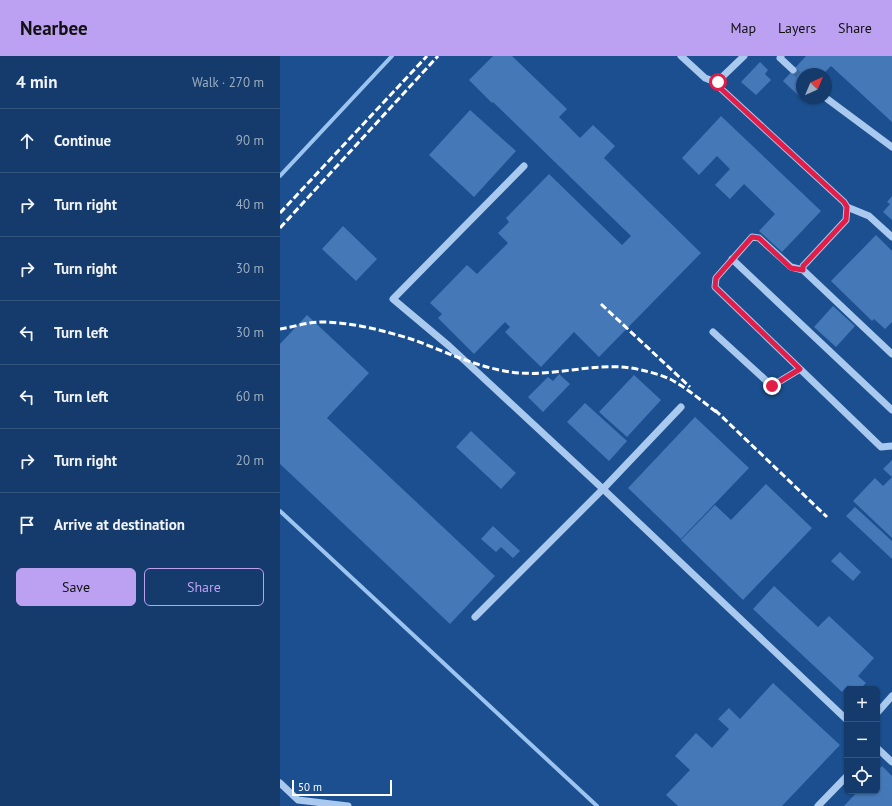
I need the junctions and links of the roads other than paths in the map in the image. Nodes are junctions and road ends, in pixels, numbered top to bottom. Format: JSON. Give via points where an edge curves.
{"nodes":[{"id":1,"x":681,"y":56,"type":"edge"},
{"id":2,"x":744,"y":56,"type":"edge"},
{"id":3,"x":781,"y":56,"type":"edge"},
{"id":4,"x":793,"y":70,"type":"tunnel mouth"},
{"id":5,"x":718,"y":82,"type":"junction"},
{"id":6,"x":832,"y":102,"type":"edge"},
{"id":7,"x":892,"y":147,"type":"edge"},
{"id":8,"x":524,"y":166,"type":"dead end"},
{"id":9,"x":847,"y":207,"type":"junction"},
{"id":10,"x":892,"y":238,"type":"edge"},
{"id":11,"x":732,"y":259,"type":"junction"},
{"id":12,"x":803,"y":270,"type":"junction"},
{"id":13,"x":713,"y":332,"type":"dead end"},
{"id":14,"x":892,"y":354,"type":"edge"},
{"id":15,"x":800,"y":369,"type":"junction"},
{"id":16,"x":681,"y":406,"type":"dead end"},
{"id":17,"x":892,"y":410,"type":"edge"},
{"id":18,"x":892,"y":446,"type":"edge"},
{"id":19,"x":603,"y":489,"type":"junction"},
{"id":20,"x":475,"y":617,"type":"dead end"},
{"id":21,"x":892,"y":696,"type":"edge"},
{"id":22,"x":880,"y":710,"type":"edge"},
{"id":23,"x":844,"y":717,"type":"edge"},
{"id":24,"x":880,"y":751,"type":"edge"},
{"id":25,"x":892,"y":762,"type":"edge"},
{"id":26,"x":844,"y":779,"type":"edge"},
{"id":27,"x":280,"y":783,"type":"edge"},
{"id":28,"x":348,"y":806,"type":"edge"},
{"id":29,"x":818,"y":806,"type":"edge"}],
"edges":[{"from":1,"to":5,"type":"lane","via":[[705,78]]},
{"from":2,"to":5,"type":"lane"},
{"from":3,"to":4,"type":"lane","via":[[780,58]]},
{"from":5,"to":9,"type":"lane","via":[[718,86]]},
{"from":6,"to":7,"type":"lane"},
{"from":8,"to":19,"type":"lane","via":[[394,299],[449,346]]},
{"from":9,"to":10,"type":"lane","via":[[869,216]]},
{"from":9,"to":12,"type":"lane","via":[[846,220],[803,266]]},
{"from":11,"to":12,"type":"lane","via":[[752,237],[759,238],[791,268]]},
{"from":11,"to":15,"type":"lane","via":[[716,278],[715,287]]},
{"from":11,"to":17,"type":"lane"},
{"from":12,"to":14,"type":"lane"},
{"from":13,"to":15,"type":"lane","via":[[772,386]]},
{"from":15,"to":18,"type":"lane","via":[[881,447]]},
{"from":16,"to":19,"type":"lane"},
{"from":19,"to":20,"type":"lane"},
{"from":19,"to":23,"type":"lane"},
{"from":21,"to":22,"type":"lane"},
{"from":24,"to":25,"type":"lane"},
{"from":26,"to":29,"type":"lane"},
{"from":27,"to":28,"type":"lane","via":[[298,800]]}]}
